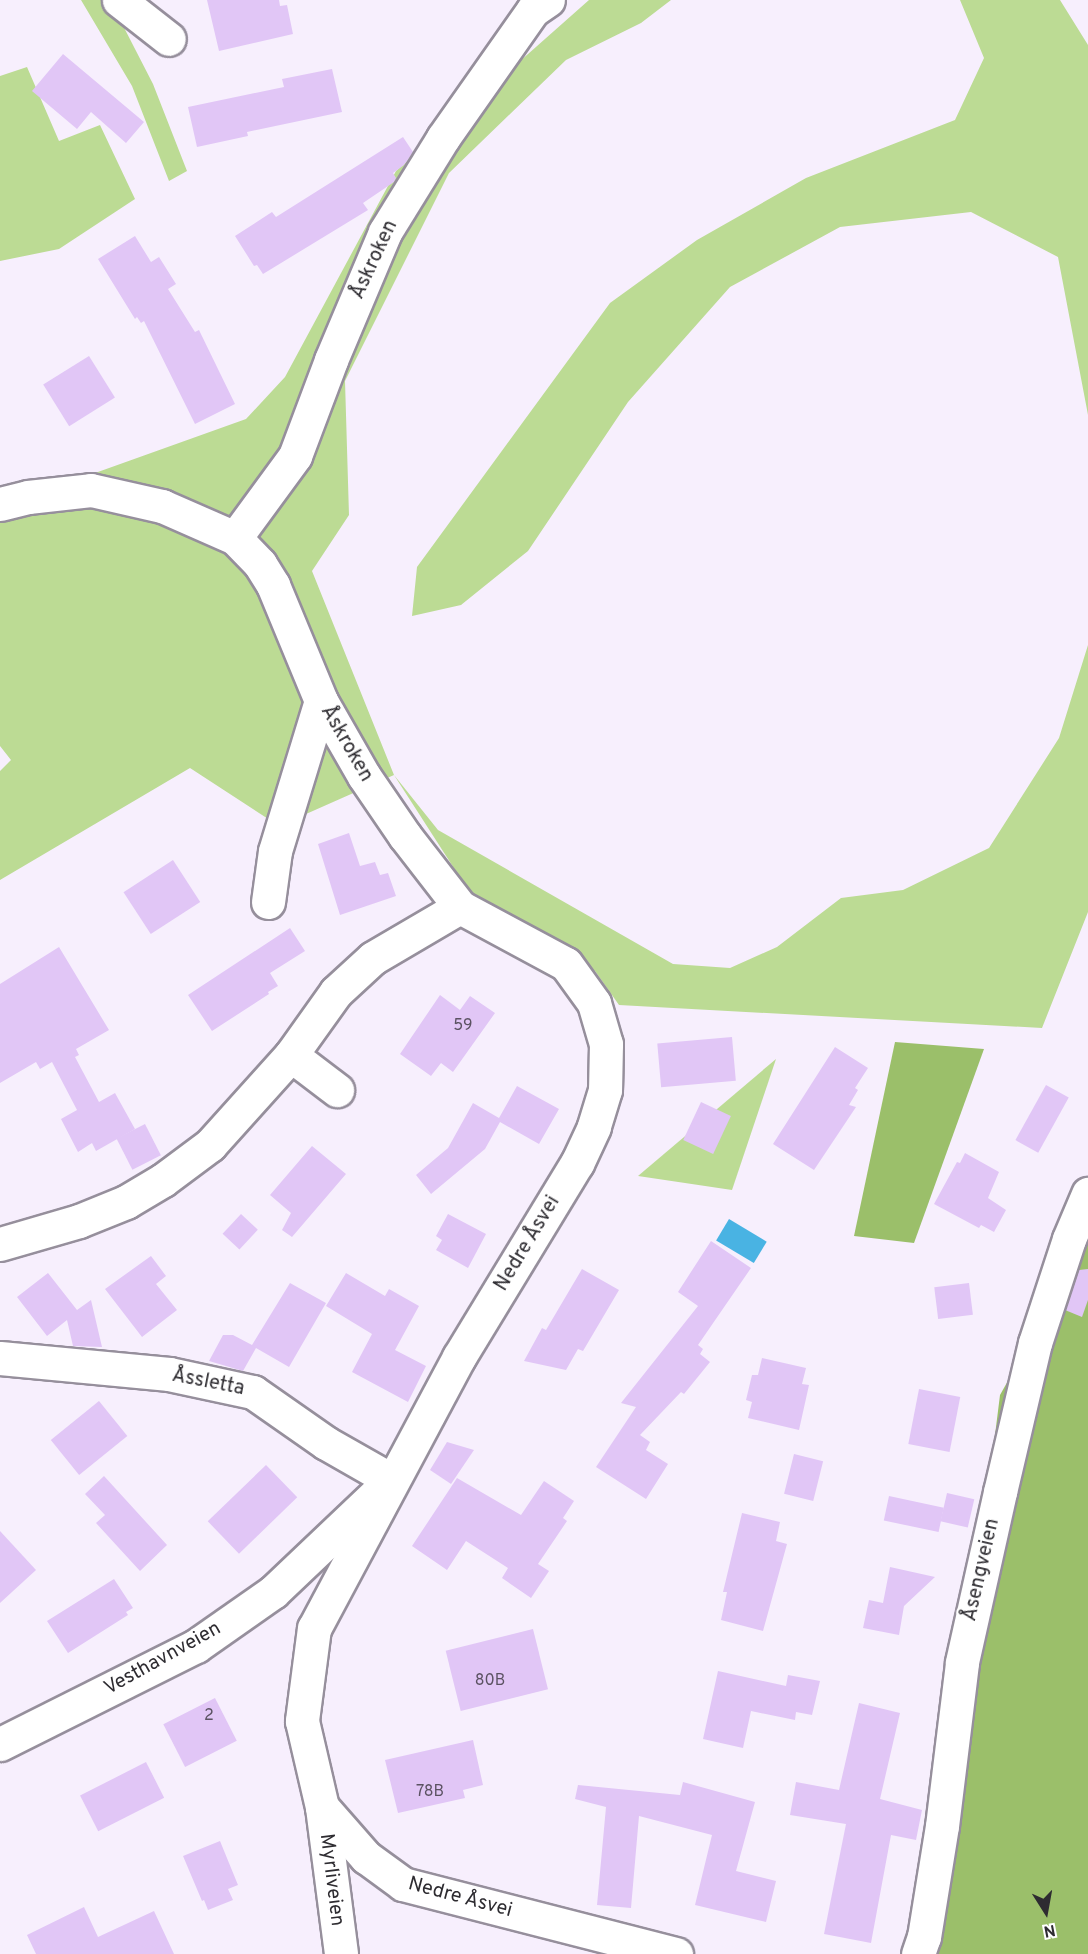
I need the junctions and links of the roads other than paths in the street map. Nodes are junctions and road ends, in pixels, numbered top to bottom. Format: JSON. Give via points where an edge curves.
{"nodes":[{"id":1,"x":119,"y":0,"type":"edge"},
{"id":2,"x":537,"y":3,"type":"edge"},
{"id":3,"x":169,"y":39,"type":"dead end"},
{"id":4,"x":0,"y":504,"type":"edge"},
{"id":5,"x":235,"y":538,"type":"junction"},
{"id":6,"x":321,"y":701,"type":"junction"},
{"id":7,"x":268,"y":902,"type":"dead end"},
{"id":8,"x":460,"y":907,"type":"junction"},
{"id":9,"x":291,"y":1055,"type":"junction"},
{"id":10,"x":338,"y":1090,"type":"dead end"},
{"id":11,"x":1088,"y":1194,"type":"edge"},
{"id":12,"x":0,"y":1244,"type":"edge"},
{"id":13,"x":0,"y":1358,"type":"edge"},
{"id":14,"x":391,"y":1480,"type":"junction"},
{"id":15,"x":0,"y":1744,"type":"edge"},
{"id":16,"x":322,"y":1807,"type":"junction"},
{"id":17,"x":341,"y":1954,"type":"edge"},
{"id":18,"x":675,"y":1954,"type":"edge"},
{"id":19,"x":918,"y":1954,"type":"edge"}],
"edges":[{"from":1,"to":3,"type":"street"},
{"from":2,"to":5,"type":"street","name":"Åskroken","via":[[443,138],[385,232],[330,360],[295,456]]},
{"from":4,"to":5,"type":"street","name":"Åskroken","via":[[91,490],[162,506]]},
{"from":5,"to":6,"type":"street","name":"Åskroken","via":[[260,564],[273,585]]},
{"from":6,"to":7,"type":"street","via":[[275,851]]},
{"from":6,"to":8,"type":"street","name":"Åskroken","via":[[364,776]]},
{"from":8,"to":9,"type":"street","via":[[373,958],[336,992]]},
{"from":8,"to":14,"type":"street","name":"Nedre Åsvei","via":[[566,964],[594,1003],[606,1044],[605,1090],[577,1163],[459,1357]]},
{"from":9,"to":10,"type":"street"},
{"from":9,"to":12,"type":"street","via":[[210,1145],[163,1180],[126,1202],[79,1221]]},
{"from":11,"to":19,"type":"street","name":"Åsengveien","via":[[1035,1344],[979,1582],[957,1689],[942,1826]]},
{"from":13,"to":14,"type":"street","name":"Åssletta","via":[[169,1374],[253,1392],[326,1443]]},
{"from":14,"to":15,"type":"street","name":"Vesthavnveien","via":[[273,1592],[196,1646]]},
{"from":14,"to":16,"type":"street","name":"Nedre Åsvei","via":[[314,1628],[302,1721]]},
{"from":16,"to":17,"type":"street","name":"Myrliveien"},
{"from":16,"to":18,"type":"street","name":"Nedre Åsvei","via":[[366,1857],[403,1884]]}]}
